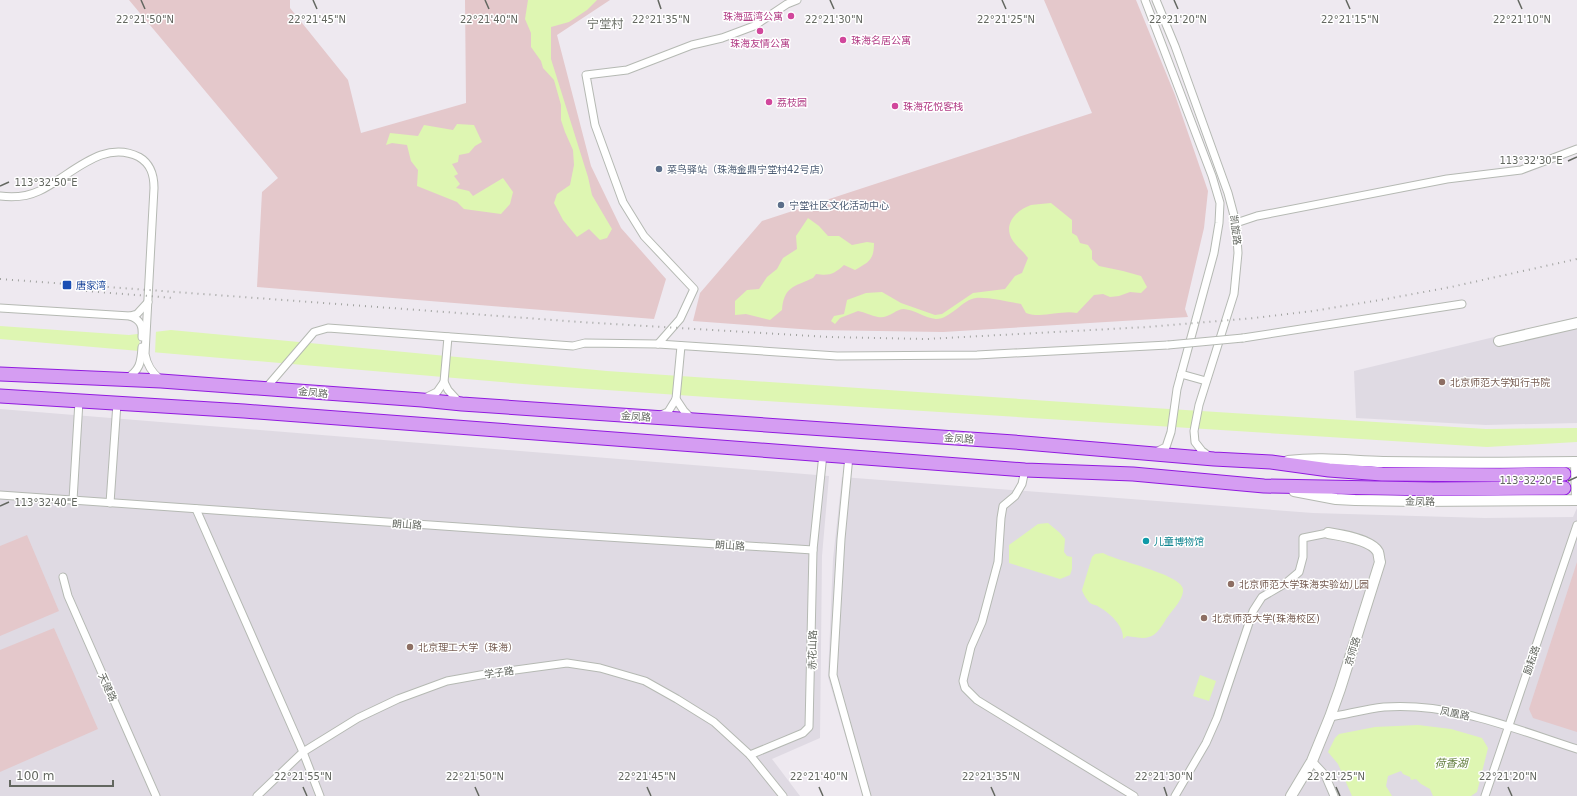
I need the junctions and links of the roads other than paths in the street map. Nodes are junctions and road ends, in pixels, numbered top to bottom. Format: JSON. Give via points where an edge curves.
{"nodes":[{"id":1,"x":797,"y":0,"type":"edge"},
{"id":2,"x":1145,"y":0,"type":"edge"},
{"id":3,"x":1156,"y":0,"type":"edge"},
{"id":4,"x":1577,"y":149,"type":"edge"},
{"id":5,"x":0,"y":196,"type":"edge"},
{"id":6,"x":1236,"y":223,"type":"junction"},
{"id":7,"x":148,"y":301,"type":"junction"},
{"id":8,"x":1462,"y":304,"type":"dead end"},
{"id":9,"x":0,"y":308,"type":"edge"},
{"id":10,"x":130,"y":316,"type":"junction"},
{"id":11,"x":1577,"y":323,"type":"edge"},
{"id":12,"x":145,"y":328,"type":"junction"},
{"id":13,"x":448,"y":337,"type":"junction"},
{"id":14,"x":1499,"y":341,"type":"dead end"},
{"id":15,"x":658,"y":344,"type":"junction"},
{"id":16,"x":681,"y":346,"type":"junction"},
{"id":17,"x":143,"y":353,"type":"junction"},
{"id":18,"x":0,"y":374,"type":"edge"},
{"id":19,"x":1181,"y":374,"type":"junction"},
{"id":20,"x":126,"y":379,"type":"junction"},
{"id":21,"x":444,"y":380,"type":"junction"},
{"id":22,"x":161,"y":381,"type":"junction"},
{"id":23,"x":1206,"y":381,"type":"junction"},
{"id":24,"x":266,"y":388,"type":"junction"},
{"id":25,"x":0,"y":396,"type":"edge"},
{"id":26,"x":676,"y":399,"type":"junction"},
{"id":27,"x":422,"y":400,"type":"junction"},
{"id":28,"x":79,"y":401,"type":"junction"},
{"id":29,"x":117,"y":403,"type":"junction"},
{"id":30,"x":462,"y":404,"type":"junction"},
{"id":31,"x":657,"y":417,"type":"junction"},
{"id":32,"x":692,"y":419,"type":"junction"},
{"id":33,"x":823,"y":454,"type":"junction"},
{"id":34,"x":1149,"y":454,"type":"junction"},
{"id":35,"x":849,"y":456,"type":"junction"},
{"id":36,"x":1214,"y":459,"type":"junction"},
{"id":37,"x":1271,"y":462,"type":"junction"},
{"id":38,"x":1576,"y":462,"type":"edge"},
{"id":39,"x":1025,"y":470,"type":"junction"},
{"id":40,"x":1564,"y":474,"type":"dead end"},
{"id":41,"x":1264,"y":486,"type":"junction"},
{"id":42,"x":1564,"y":488,"type":"dead end"},
{"id":43,"x":0,"y":495,"type":"edge"},
{"id":44,"x":73,"y":500,"type":"junction"},
{"id":45,"x":1577,"y":500,"type":"edge"},
{"id":46,"x":110,"y":503,"type":"junction"},
{"id":47,"x":196,"y":509,"type":"junction"},
{"id":48,"x":1577,"y":525,"type":"edge"},
{"id":49,"x":1328,"y":533,"type":"joint"},
{"id":50,"x":814,"y":550,"type":"junction"},
{"id":51,"x":63,"y":577,"type":"dead end"},
{"id":52,"x":1330,"y":717,"type":"junction"},
{"id":53,"x":1509,"y":727,"type":"junction"},
{"id":54,"x":1577,"y":749,"type":"edge"},
{"id":55,"x":303,"y":752,"type":"junction"},
{"id":56,"x":750,"y":755,"type":"junction"},
{"id":57,"x":1312,"y":761,"type":"junction"},
{"id":58,"x":156,"y":796,"type":"edge"},
{"id":59,"x":257,"y":796,"type":"edge"},
{"id":60,"x":320,"y":796,"type":"edge"},
{"id":61,"x":783,"y":796,"type":"edge"},
{"id":62,"x":867,"y":796,"type":"edge"},
{"id":63,"x":1134,"y":796,"type":"edge"},
{"id":64,"x":1175,"y":796,"type":"edge"},
{"id":65,"x":1291,"y":796,"type":"edge"},
{"id":66,"x":1334,"y":796,"type":"edge"},
{"id":67,"x":1485,"y":796,"type":"edge"}],
"edges":[{"from":1,"to":15,"type":"street","via":[[754,26],[722,38],[692,45],[627,70],[586,75],[595,125],[623,202],[644,236],[694,288],[680,319]]},
{"from":2,"to":19,"type":"street","name":"凯旋路","via":[[1220,203],[1214,253]]},
{"from":3,"to":6,"type":"street","name":"凯旋路","via":[[1228,193]]},
{"from":4,"to":6,"type":"street","via":[[1521,170],[1447,179],[1257,216]]},
{"from":5,"to":7,"type":"street","via":[[20,197],[39,191],[82,164],[108,153],[122,151],[140,158],[150,166],[154,180]]},
{"from":6,"to":23,"type":"street","name":"凯旋路","via":[[1238,253],[1234,294]]},
{"from":7,"to":10,"type":"street","via":[[137,314]]},
{"from":7,"to":12,"type":"street"},
{"from":8,"to":16,"type":"street","bridge":true,"via":[[1243,338],[1168,345],[977,355],[838,356]]},
{"from":9,"to":10,"type":"street"},
{"from":10,"to":12,"type":"street","via":[[137,319]]},
{"from":11,"to":14,"type":"street"},
{"from":12,"to":17,"type":"street"},
{"from":13,"to":15,"type":"street","via":[[573,346],[585,343]]},
{"from":13,"to":21,"type":"street"},
{"from":13,"to":24,"type":"street","via":[[328,328],[314,332]]},
{"from":15,"to":16,"type":"street"},
{"from":16,"to":26,"type":"street"},
{"from":17,"to":20,"type":"street","via":[[136,372]]},
{"from":17,"to":22,"type":"street","via":[[153,374]]},
{"from":18,"to":20,"type":"highway","name":"金凤路"},
{"from":19,"to":23,"type":"street"},
{"from":19,"to":34,"type":"street","name":"凯旋路","via":[[1166,447]]},
{"from":20,"to":22,"type":"highway","name":"金凤路"},
{"from":21,"to":27,"type":"street","via":[[437,392]]},
{"from":21,"to":30,"type":"street","via":[[448,390]]},
{"from":22,"to":24,"type":"highway","name":"金凤路"},
{"from":23,"to":36,"type":"street","name":"凯旋路","via":[[1194,431],[1195,442],[1202,451]]},
{"from":24,"to":27,"type":"highway","name":"金凤路"},
{"from":25,"to":28,"type":"highway","name":"金凤路"},
{"from":26,"to":31,"type":"street","via":[[668,412]]},
{"from":26,"to":32,"type":"street"},
{"from":27,"to":30,"type":"highway","name":"金凤路"},
{"from":28,"to":29,"type":"highway","name":"金凤路"},
{"from":28,"to":44,"type":"street"},
{"from":29,"to":33,"type":"highway","name":"金凤路"},
{"from":29,"to":46,"type":"street"},
{"from":30,"to":31,"type":"highway","name":"金凤路"},
{"from":31,"to":32,"type":"highway","name":"金凤路"},
{"from":32,"to":34,"type":"highway","name":"金凤路"},
{"from":33,"to":35,"type":"highway","name":"金凤路"},
{"from":33,"to":50,"type":"street","name":"赤花山路"},
{"from":34,"to":36,"type":"highway","name":"金凤路"},
{"from":35,"to":39,"type":"highway","name":"金凤路"},
{"from":35,"to":62,"type":"street","via":[[840,546],[833,675]]},
{"from":36,"to":37,"type":"highway","name":"金凤路"},
{"from":37,"to":38,"type":"street","name":"金凤路","via":[[1313,458],[1412,462]]},
{"from":37,"to":40,"type":"highway","name":"金凤路","via":[[1382,474]]},
{"from":38,"to":45,"type":"street"},
{"from":39,"to":41,"type":"highway","name":"金凤路","via":[[1132,474]]},
{"from":39,"to":63,"type":"street","via":[[1022,484],[1015,496],[1003,506],[998,562],[963,681],[965,688],[977,700]]},
{"from":41,"to":42,"type":"highway","name":"金凤路"},
{"from":41,"to":45,"type":"street","name":"金凤路","via":[[1336,499]]},
{"from":43,"to":44,"type":"street","name":"朗山路"},
{"from":44,"to":46,"type":"street","name":"朗山路"},
{"from":46,"to":47,"type":"street","name":"朗山路"},
{"from":47,"to":50,"type":"street","name":"朗山路"},
{"from":47,"to":55,"type":"street"},
{"from":48,"to":53,"type":"street","name":"励耘路"},
{"from":49,"to":52,"type":"street","name":"京师路","via":[[1371,545],[1378,552],[1380,562]]},
{"from":49,"to":64,"type":"street","via":[[1303,538],[1303,557],[1298,572],[1286,584],[1262,597],[1253,611],[1217,718],[1206,743]]},
{"from":50,"to":56,"type":"street","name":"赤花山路","via":[[809,727],[803,733]]},
{"from":51,"to":58,"type":"street","name":"天健路","via":[[68,596]]},
{"from":52,"to":53,"type":"street","name":"凤凰路","via":[[1383,708],[1413,707],[1456,711]]},
{"from":52,"to":57,"type":"street","name":"京师路"},
{"from":53,"to":54,"type":"street","name":"凤凰路"},
{"from":53,"to":67,"type":"street","name":"励耘路"},
{"from":55,"to":56,"type":"street","name":"学子路","via":[[364,715],[405,696],[447,681],[567,662],[645,681],[714,722]]},
{"from":55,"to":59,"type":"street","name":"学子路"},
{"from":55,"to":60,"type":"street"},
{"from":56,"to":61,"type":"street"},
{"from":57,"to":65,"type":"street","name":"京师路"},
{"from":57,"to":66,"type":"street","via":[[1325,775]]}]}
